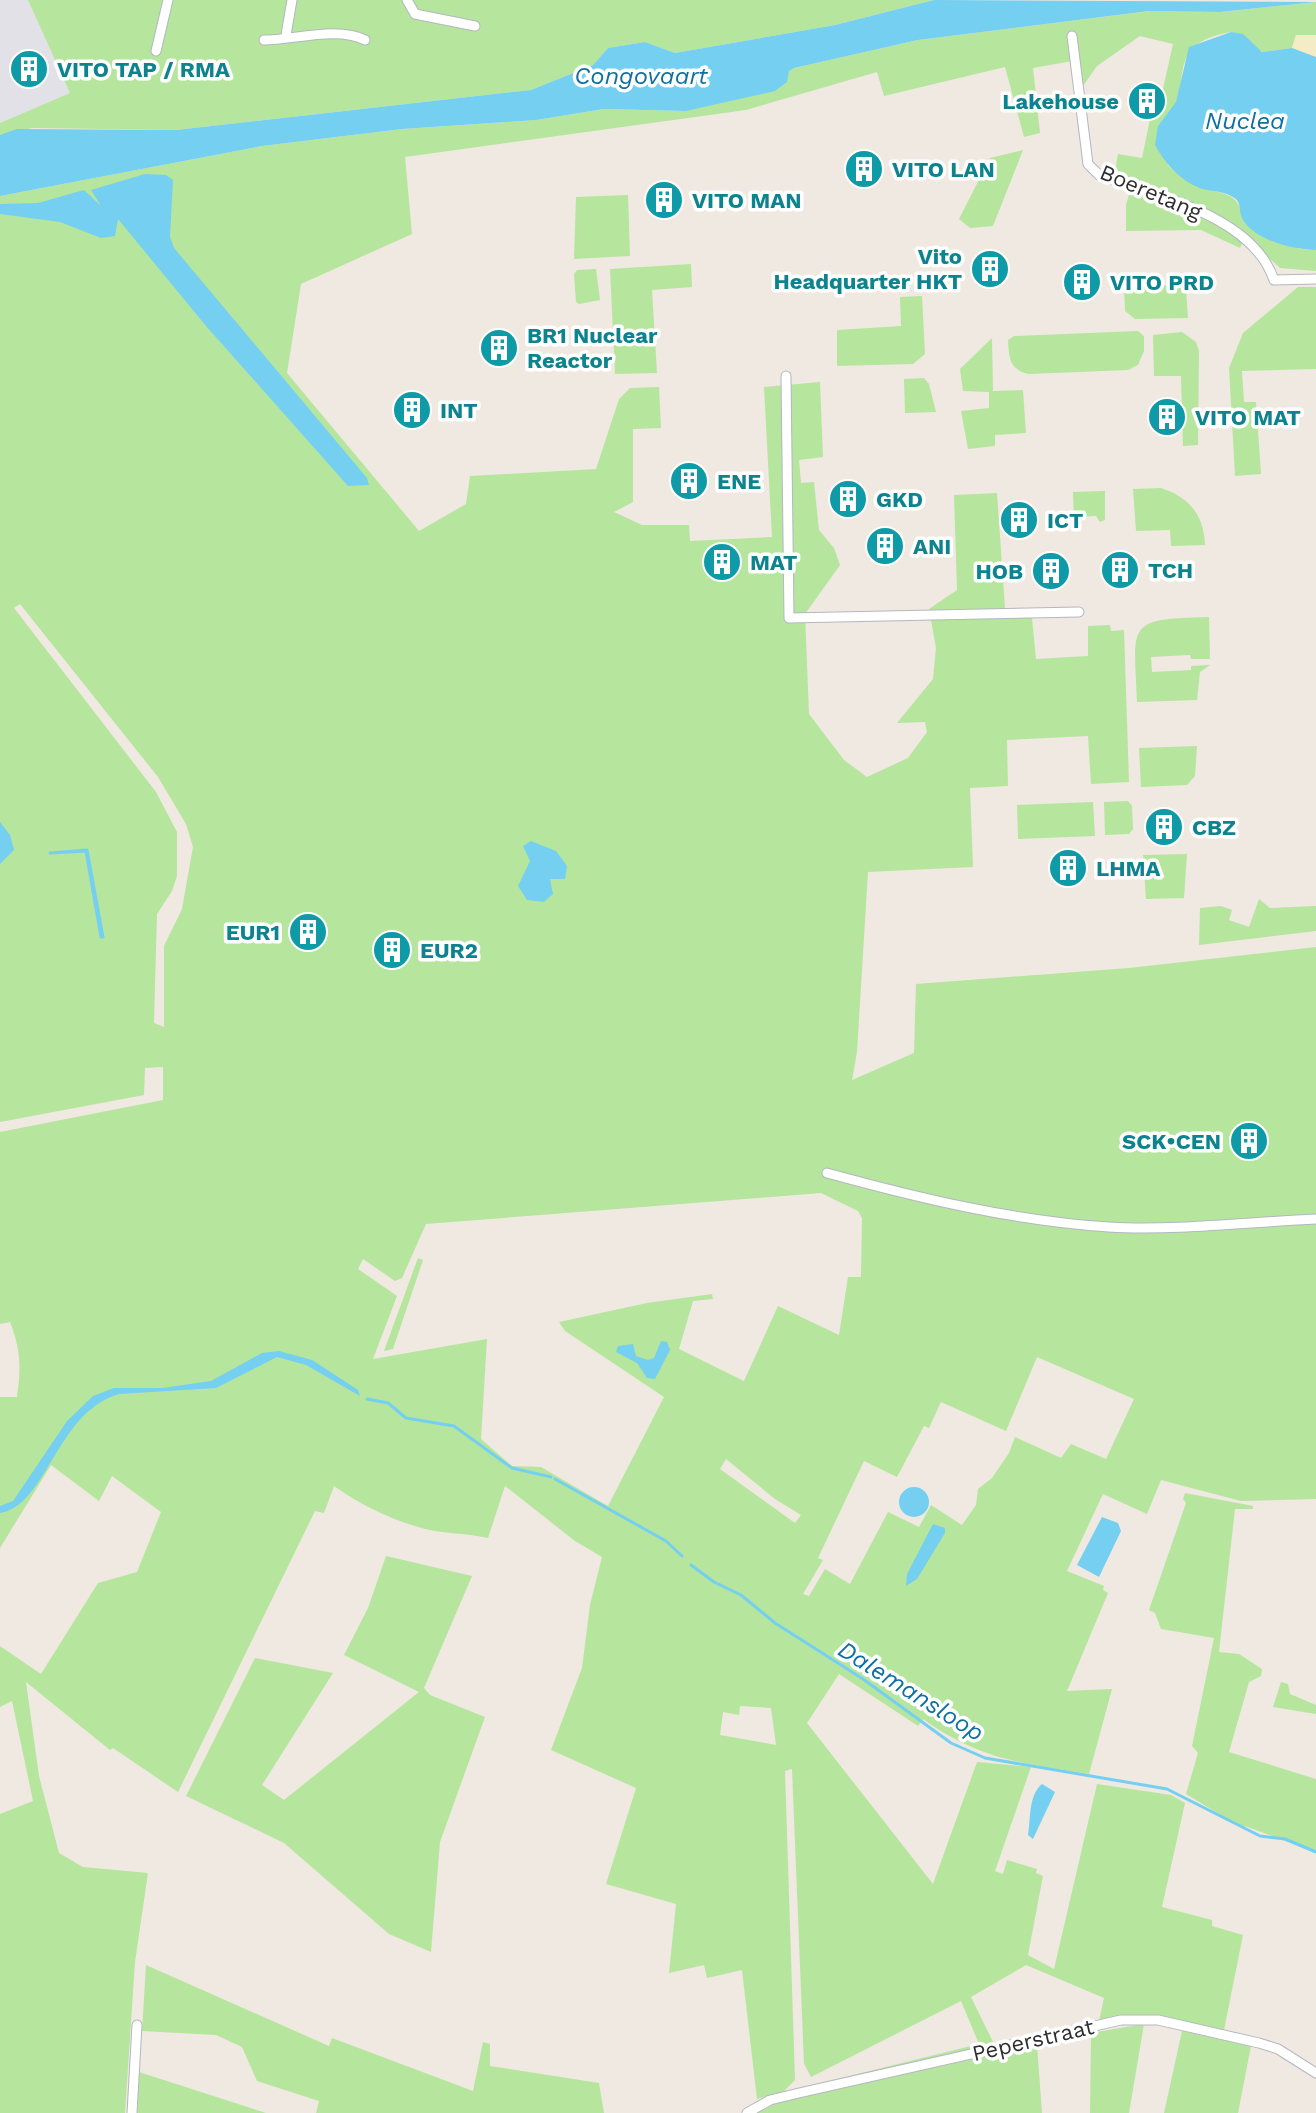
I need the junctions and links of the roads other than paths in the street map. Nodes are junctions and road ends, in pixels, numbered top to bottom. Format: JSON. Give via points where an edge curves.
{"nodes":[{"id":1,"x":168,"y":0,"type":"edge"},
{"id":2,"x":292,"y":0,"type":"edge"},
{"id":3,"x":407,"y":0,"type":"edge"},
{"id":4,"x":475,"y":26,"type":"dead end"},
{"id":5,"x":286,"y":35,"type":"junction"},
{"id":6,"x":1072,"y":36,"type":"dead end"},
{"id":7,"x":264,"y":40,"type":"dead end"},
{"id":8,"x":365,"y":40,"type":"dead end"},
{"id":9,"x":156,"y":51,"type":"dead end"},
{"id":10,"x":1316,"y":279,"type":"edge"},
{"id":11,"x":786,"y":376,"type":"dead end"},
{"id":12,"x":1079,"y":612,"type":"dead end"},
{"id":13,"x":827,"y":1173,"type":"dead end"},
{"id":14,"x":1316,"y":1219,"type":"edge"},
{"id":15,"x":137,"y":2025,"type":"dead end"},
{"id":16,"x":1316,"y":2073,"type":"edge"},
{"id":17,"x":132,"y":2113,"type":"edge"},
{"id":18,"x":747,"y":2113,"type":"edge"}],
"edges":[{"from":1,"to":9,"type":"street"},
{"from":2,"to":5,"type":"street"},
{"from":3,"to":4,"type":"street","via":[[415,14]]},
{"from":5,"to":7,"type":"street"},
{"from":5,"to":8,"type":"street","via":[[299,39],[342,32]]},
{"from":6,"to":10,"type":"street","name":"Boeretang","via":[[1088,164],[1099,175],[1192,206],[1261,254],[1274,280]]},
{"from":11,"to":12,"type":"street","via":[[789,618]]},
{"from":13,"to":14,"type":"street","via":[[903,1194],[1096,1226]]},
{"from":15,"to":17,"type":"street"},
{"from":16,"to":18,"type":"street","name":"Peperstraat","via":[[1259,2043],[1140,2019],[1121,2020],[770,2100]]}]}
